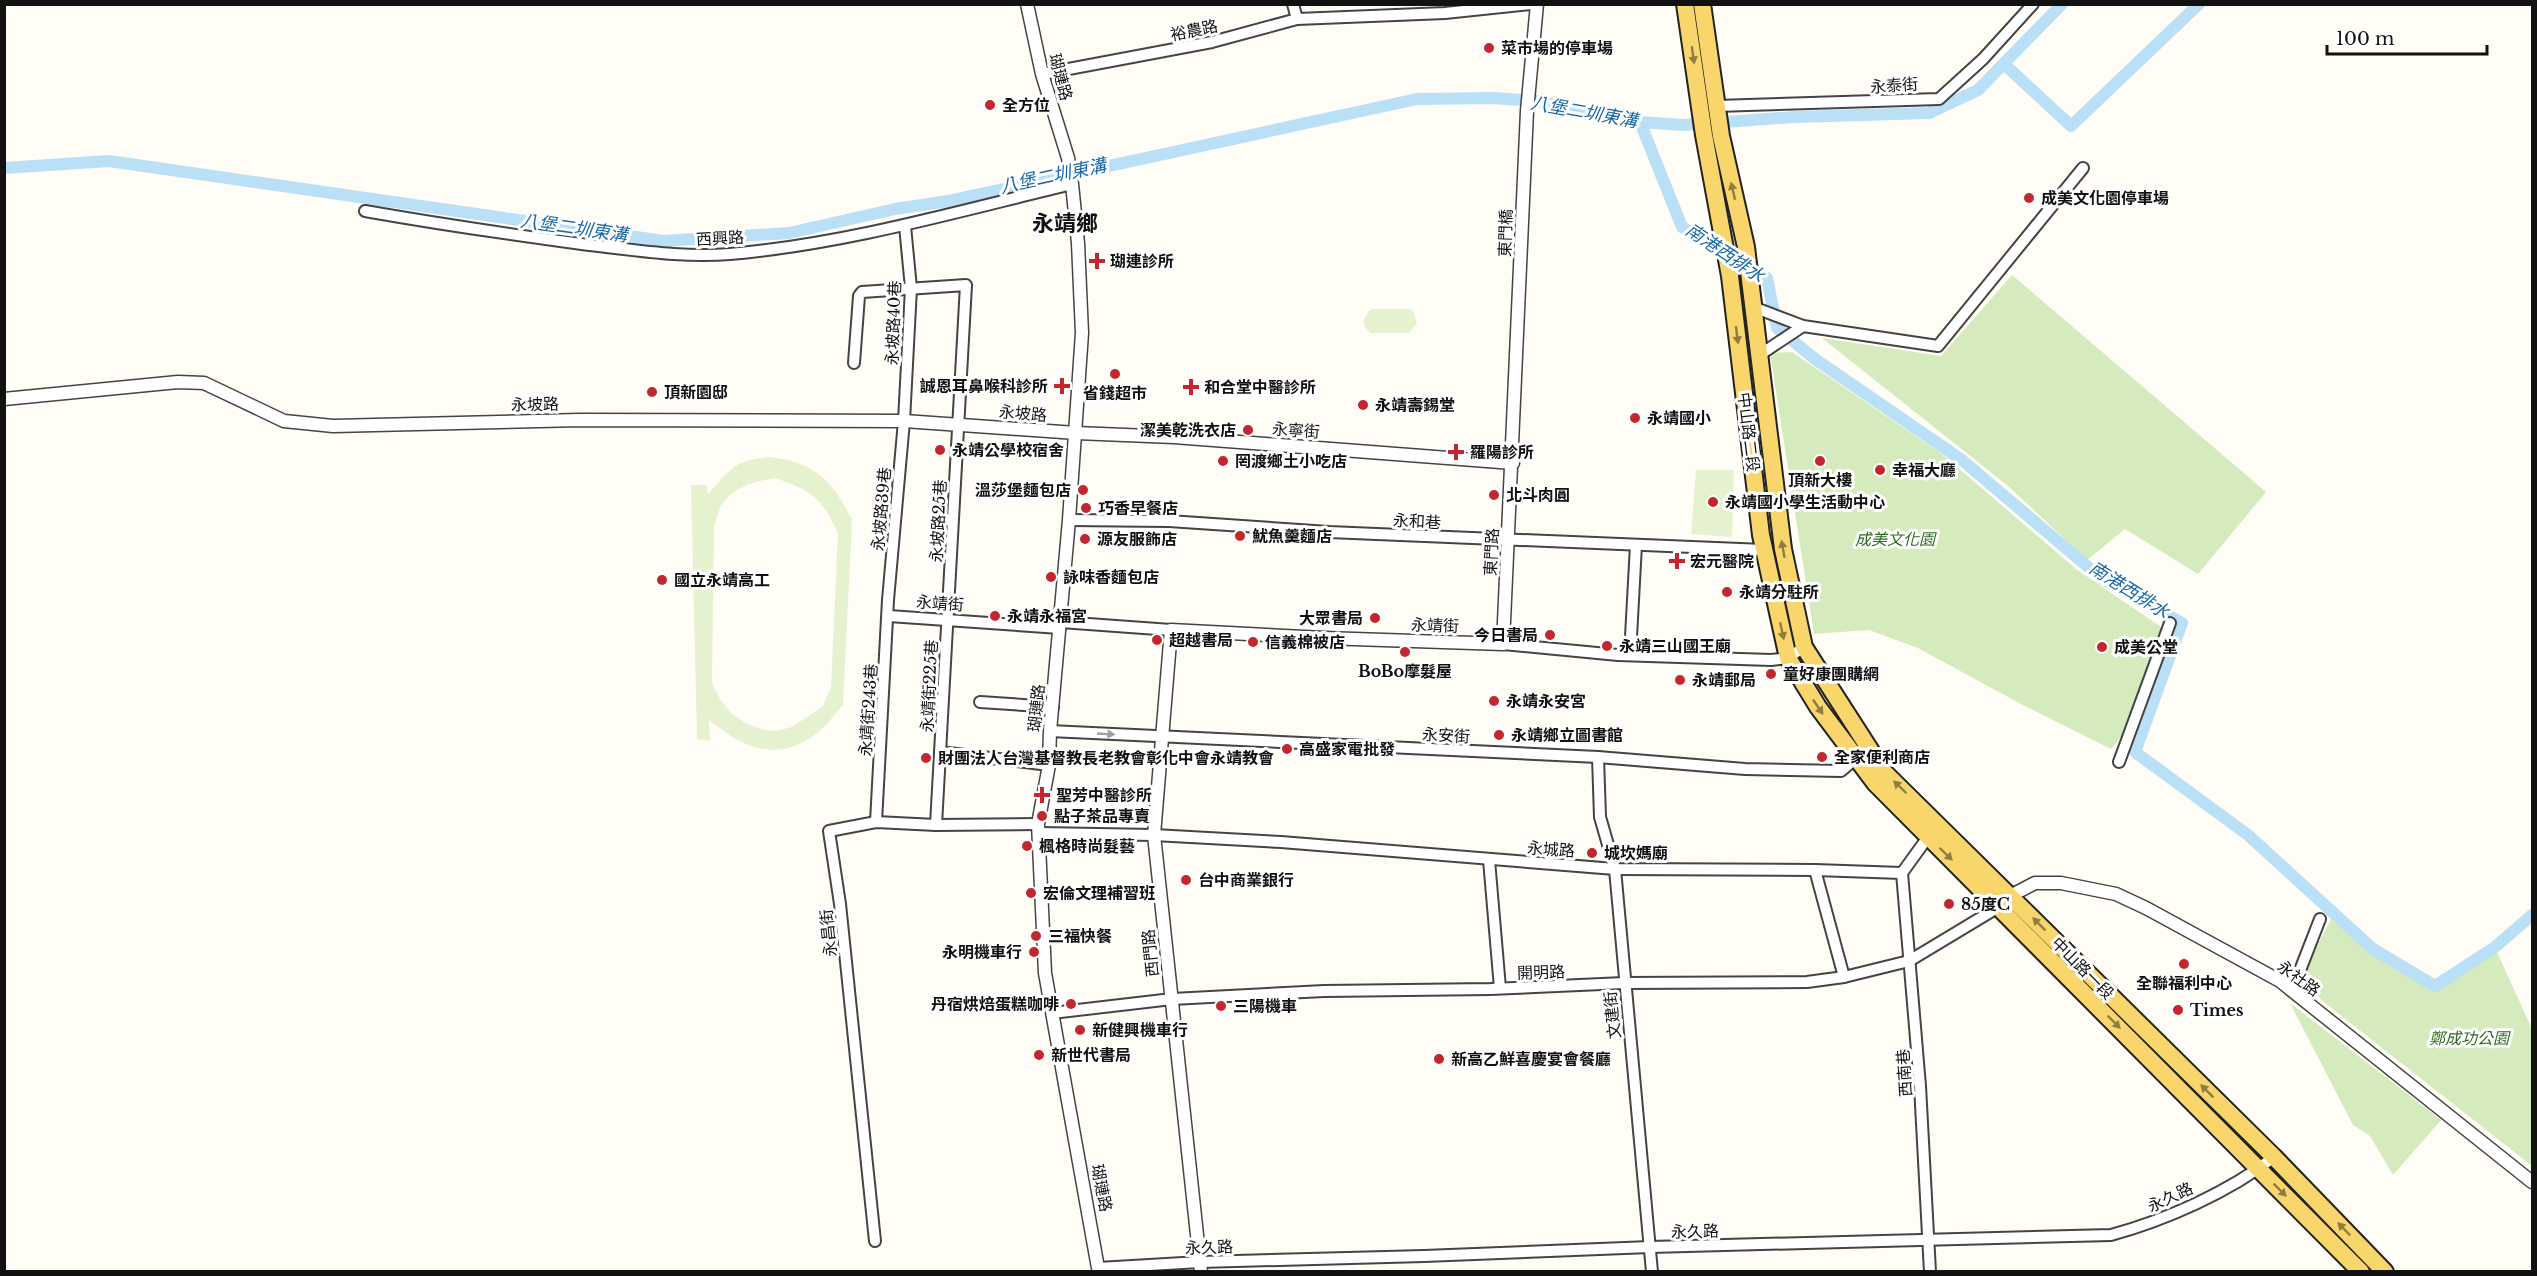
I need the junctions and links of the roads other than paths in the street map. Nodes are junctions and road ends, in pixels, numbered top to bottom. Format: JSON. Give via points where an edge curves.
{"nodes":[{"id":1,"x":1026,"y":4,"type":"edge"},
{"id":2,"x":1293,"y":4,"type":"edge"},
{"id":3,"x":1531,"y":4,"type":"edge"},
{"id":4,"x":1537,"y":4,"type":"edge"},
{"id":5,"x":1685,"y":4,"type":"edge"},
{"id":6,"x":1702,"y":4,"type":"edge"},
{"id":7,"x":2033,"y":4,"type":"edge"},
{"id":8,"x":1297,"y":19,"type":"junction"},
{"id":9,"x":1042,"y":74,"type":"junction"},
{"id":10,"x":1708,"y":106,"type":"junction"},
{"id":11,"x":1712,"y":136,"type":"junction"},
{"id":12,"x":2083,"y":168,"type":"dead end"},
{"id":13,"x":1072,"y":184,"type":"junction"},
{"id":14,"x":364,"y":211,"type":"dead end"},
{"id":15,"x":905,"y":226,"type":"junction"},
{"id":16,"x":911,"y":288,"type":"junction"},
{"id":17,"x":1753,"y":307,"type":"junction"},
{"id":18,"x":1803,"y":326,"type":"junction"},
{"id":19,"x":1758,"y":357,"type":"junction"},
{"id":20,"x":854,"y":363,"type":"dead end"},
{"id":21,"x":4,"y":399,"type":"edge"},
{"id":22,"x":904,"y":421,"type":"junction"},
{"id":23,"x":958,"y":423,"type":"junction"},
{"id":24,"x":1076,"y":433,"type":"junction"},
{"id":25,"x":1513,"y":463,"type":"junction"},
{"id":26,"x":1070,"y":520,"type":"junction"},
{"id":27,"x":1509,"y":541,"type":"junction"},
{"id":28,"x":1636,"y":545,"type":"junction"},
{"id":29,"x":1764,"y":550,"type":"junction"},
{"id":30,"x":888,"y":600,"type":"joint"},
{"id":31,"x":889,"y":616,"type":"junction"},
{"id":32,"x":947,"y":620,"type":"junction"},
{"id":33,"x":2170,"y":623,"type":"dead end"},
{"id":34,"x":1061,"y":625,"type":"junction"},
{"id":35,"x":1171,"y":630,"type":"junction"},
{"id":36,"x":1503,"y":644,"type":"junction"},
{"id":37,"x":1804,"y":647,"type":"junction"},
{"id":38,"x":1630,"y":655,"type":"junction"},
{"id":39,"x":1788,"y":657,"type":"junction"},
{"id":40,"x":980,"y":702,"type":"dead end"},
{"id":41,"x":1053,"y":707,"type":"junction"},
{"id":42,"x":1050,"y":731,"type":"junction"},
{"id":43,"x":1162,"y":737,"type":"junction"},
{"id":44,"x":940,"y":752,"type":"junction"},
{"id":45,"x":1862,"y":754,"type":"junction"},
{"id":46,"x":1598,"y":757,"type":"junction"},
{"id":47,"x":2119,"y":762,"type":"dead end"},
{"id":48,"x":1049,"y":765,"type":"junction"},
{"id":49,"x":876,"y":822,"type":"junction"},
{"id":50,"x":936,"y":825,"type":"junction"},
{"id":51,"x":1039,"y":829,"type":"junction"},
{"id":52,"x":1154,"y":835,"type":"junction"},
{"id":53,"x":1928,"y":837,"type":"junction"},
{"id":54,"x":1489,"y":860,"type":"junction"},
{"id":55,"x":1615,"y":869,"type":"junction"},
{"id":56,"x":1815,"y":870,"type":"junction"},
{"id":57,"x":1902,"y":873,"type":"junction"},
{"id":58,"x":2005,"y":902,"type":"junction"},
{"id":59,"x":2320,"y":919,"type":"dead end"},
{"id":60,"x":1910,"y":961,"type":"junction"},
{"id":61,"x":1844,"y":977,"type":"junction"},
{"id":62,"x":1624,"y":984,"type":"junction"},
{"id":63,"x":1500,"y":988,"type":"junction"},
{"id":64,"x":2292,"y":991,"type":"junction"},
{"id":65,"x":1172,"y":999,"type":"junction"},
{"id":66,"x":1052,"y":1013,"type":"junction"},
{"id":67,"x":2274,"y":1157,"type":"junction"},
{"id":68,"x":2259,"y":1169,"type":"junction"},
{"id":69,"x":2532,"y":1182,"type":"edge"},
{"id":70,"x":1929,"y":1240,"type":"junction"},
{"id":71,"x":875,"y":1241,"type":"dead end"},
{"id":72,"x":1650,"y":1247,"type":"junction"},
{"id":73,"x":1201,"y":1267,"type":"edge"},
{"id":74,"x":1098,"y":1268,"type":"joint"},
{"id":75,"x":1652,"y":1272,"type":"edge"},
{"id":76,"x":1930,"y":1272,"type":"edge"},
{"id":77,"x":2361,"y":1272,"type":"edge"},
{"id":78,"x":2385,"y":1272,"type":"edge"}],
"edges":[{"from":1,"to":9,"type":"street","name":"瑚璉路"},
{"from":2,"to":8,"type":"street"},
{"from":3,"to":8,"type":"street","name":"裕農路","via":[[1445,13]]},
{"from":4,"to":25,"type":"street","name":"東門橋","via":[[1527,111]]},
{"from":5,"to":10,"type":"main road","one_way":true},
{"from":6,"to":10,"type":"main road"},
{"from":7,"to":10,"type":"street","name":"永泰街","via":[[1983,59],[1939,99]]},
{"from":8,"to":9,"type":"street","name":"裕農路","via":[[1212,42]]},
{"from":9,"to":13,"type":"street","name":"瑚璉路"},
{"from":10,"to":11,"type":"main road"},
{"from":17,"to":11,"type":"main road","name":"中山路二段","one_way":true,"via":[[1746,247]]},
{"from":11,"to":29,"type":"main road","name":"中山路二段","one_way":true},
{"from":12,"to":18,"type":"street","via":[[1938,346]]},
{"from":13,"to":15,"type":"street","name":"西興路"},
{"from":13,"to":24,"type":"street","name":"瑚璉路","via":[[1082,333]]},
{"from":14,"to":15,"type":"street","name":"西興路","via":[[636,252],[680,254],[729,254]]},
{"from":15,"to":16,"type":"street","name":"永坡路40巷"},
{"from":16,"to":20,"type":"street","via":[[862,292]]},
{"from":16,"to":22,"type":"street","name":"永坡路40巷"},
{"from":16,"to":23,"type":"street","name":"永坡路25巷","via":[[966,285]]},
{"from":17,"to":18,"type":"street"},
{"from":17,"to":19,"type":"main road","name":"中山路二段"},
{"from":18,"to":19,"type":"street"},
{"from":37,"to":19,"type":"main road","name":"中山路二段","one_way":true,"via":[[1783,549]]},
{"from":21,"to":22,"type":"street","name":"永坡路","via":[[177,382],[204,383],[284,421],[333,426],[580,420]]},
{"from":22,"to":23,"type":"street","name":"永坡路"},
{"from":22,"to":30,"type":"street","name":"永坡路39巷"},
{"from":23,"to":24,"type":"street","name":"永坡路"},
{"from":23,"to":32,"type":"street","name":"永坡路25巷"},
{"from":24,"to":25,"type":"street","name":"永寧街"},
{"from":24,"to":26,"type":"street","name":"瑚璉路"},
{"from":25,"to":27,"type":"street","name":"東門路"},
{"from":26,"to":27,"type":"street","name":"永和巷","via":[[1169,521]]},
{"from":26,"to":34,"type":"street","name":"瑚璉路"},
{"from":27,"to":28,"type":"street","name":"永和巷"},
{"from":27,"to":36,"type":"street","name":"東門路"},
{"from":28,"to":29,"type":"street","name":"永和巷"},
{"from":28,"to":38,"type":"street"},
{"from":29,"to":39,"type":"main road","name":"中山路二段","one_way":true},
{"from":30,"to":31,"type":"street","name":"永靖街243巷"},
{"from":31,"to":32,"type":"street","name":"永靖街"},
{"from":31,"to":49,"type":"street","name":"永靖街243巷"},
{"from":32,"to":34,"type":"street","name":"永靖街"},
{"from":32,"to":44,"type":"street","name":"永靖街225巷"},
{"from":33,"to":47,"type":"street"},
{"from":34,"to":35,"type":"street","name":"永靖街"},
{"from":34,"to":41,"type":"street","name":"瑚璉路"},
{"from":35,"to":36,"type":"street","name":"永靖街"},
{"from":35,"to":43,"type":"street","name":"西門路"},
{"from":36,"to":38,"type":"street","name":"永靖街"},
{"from":37,"to":39,"type":"street","name":"永靖街"},
{"from":37,"to":45,"type":"main road","name":"中山路一段"},
{"from":38,"to":39,"type":"street","name":"永靖街","via":[[1751,660]]},
{"from":39,"to":45,"type":"main road","name":"中山路一段","one_way":true,"via":[[1818,707]]},
{"from":40,"to":41,"type":"street"},
{"from":41,"to":42,"type":"street","name":"瑚璉路"},
{"from":42,"to":43,"type":"street","name":"永安街","one_way":true},
{"from":42,"to":48,"type":"street","name":"瑚璉路"},
{"from":43,"to":46,"type":"street","name":"永安街"},
{"from":43,"to":52,"type":"street","name":"西門路"},
{"from":44,"to":48,"type":"street"},
{"from":44,"to":50,"type":"street","name":"永靖街225巷"},
{"from":45,"to":46,"type":"street","name":"永安街","via":[[1841,771],[1746,770]]},
{"from":45,"to":53,"type":"main road","name":"中山路一段","via":[[1875,783]]},
{"from":58,"to":45,"type":"main road","name":"中山路一段","one_way":true,"via":[[1885,773]]},
{"from":46,"to":55,"type":"street","name":"文建街","via":[[1600,817]]},
{"from":48,"to":51,"type":"street","name":"瑚璉路"},
{"from":49,"to":50,"type":"street","name":"永昌街"},
{"from":49,"to":71,"type":"street","name":"永昌街","via":[[830,831]]},
{"from":50,"to":51,"type":"street","name":"永昌街"},
{"from":51,"to":52,"type":"street","name":"永昌街"},
{"from":51,"to":66,"type":"street","name":"瑚璉路","via":[[1045,973]]},
{"from":52,"to":54,"type":"street","name":"永城路"},
{"from":52,"to":65,"type":"street","name":"西門路"},
{"from":53,"to":57,"type":"street"},
{"from":53,"to":58,"type":"main road","name":"中山路一段","one_way":true},
{"from":54,"to":55,"type":"street","name":"永城路"},
{"from":54,"to":63,"type":"street"},
{"from":55,"to":56,"type":"street","name":"永城路"},
{"from":55,"to":62,"type":"street","name":"文建街"},
{"from":56,"to":57,"type":"street","name":"永城路"},
{"from":56,"to":61,"type":"street"},
{"from":57,"to":60,"type":"street","name":"西南巷"},
{"from":58,"to":60,"type":"street","name":"開明路"},
{"from":58,"to":64,"type":"street","name":"永社路","via":[[2035,883],[2061,883],[2116,894]]},
{"from":67,"to":58,"type":"main road","name":"中山路一段","one_way":true},
{"from":58,"to":68,"type":"main road","name":"中山路一段","one_way":true},
{"from":59,"to":64,"type":"street"},
{"from":60,"to":61,"type":"street","name":"開明路"},
{"from":60,"to":70,"type":"street","name":"西南巷"},
{"from":61,"to":62,"type":"street","name":"開明路","via":[[1807,982]]},
{"from":62,"to":63,"type":"street","name":"開明路"},
{"from":62,"to":72,"type":"street","name":"文建街"},
{"from":63,"to":65,"type":"street","name":"開明路"},
{"from":64,"to":69,"type":"street","name":"永社路"},
{"from":65,"to":66,"type":"street","name":"開明路"},
{"from":65,"to":73,"type":"street","name":"西門路"},
{"from":66,"to":74,"type":"street","name":"瑚璉路"},
{"from":67,"to":68,"type":"street","name":"永久路"},
{"from":78,"to":67,"type":"main road","name":"中山路一段","one_way":true},
{"from":68,"to":70,"type":"street","name":"永久路","via":[[2169,1216],[2111,1235]]},
{"from":68,"to":77,"type":"main road","name":"中山路一段","one_way":true},
{"from":70,"to":72,"type":"street","name":"永久路"},
{"from":70,"to":76,"type":"street","name":"西南巷"},
{"from":72,"to":73,"type":"street","name":"永久路"},
{"from":72,"to":75,"type":"street","name":"文建街"},
{"from":73,"to":74,"type":"street","name":"永久路"}]}
